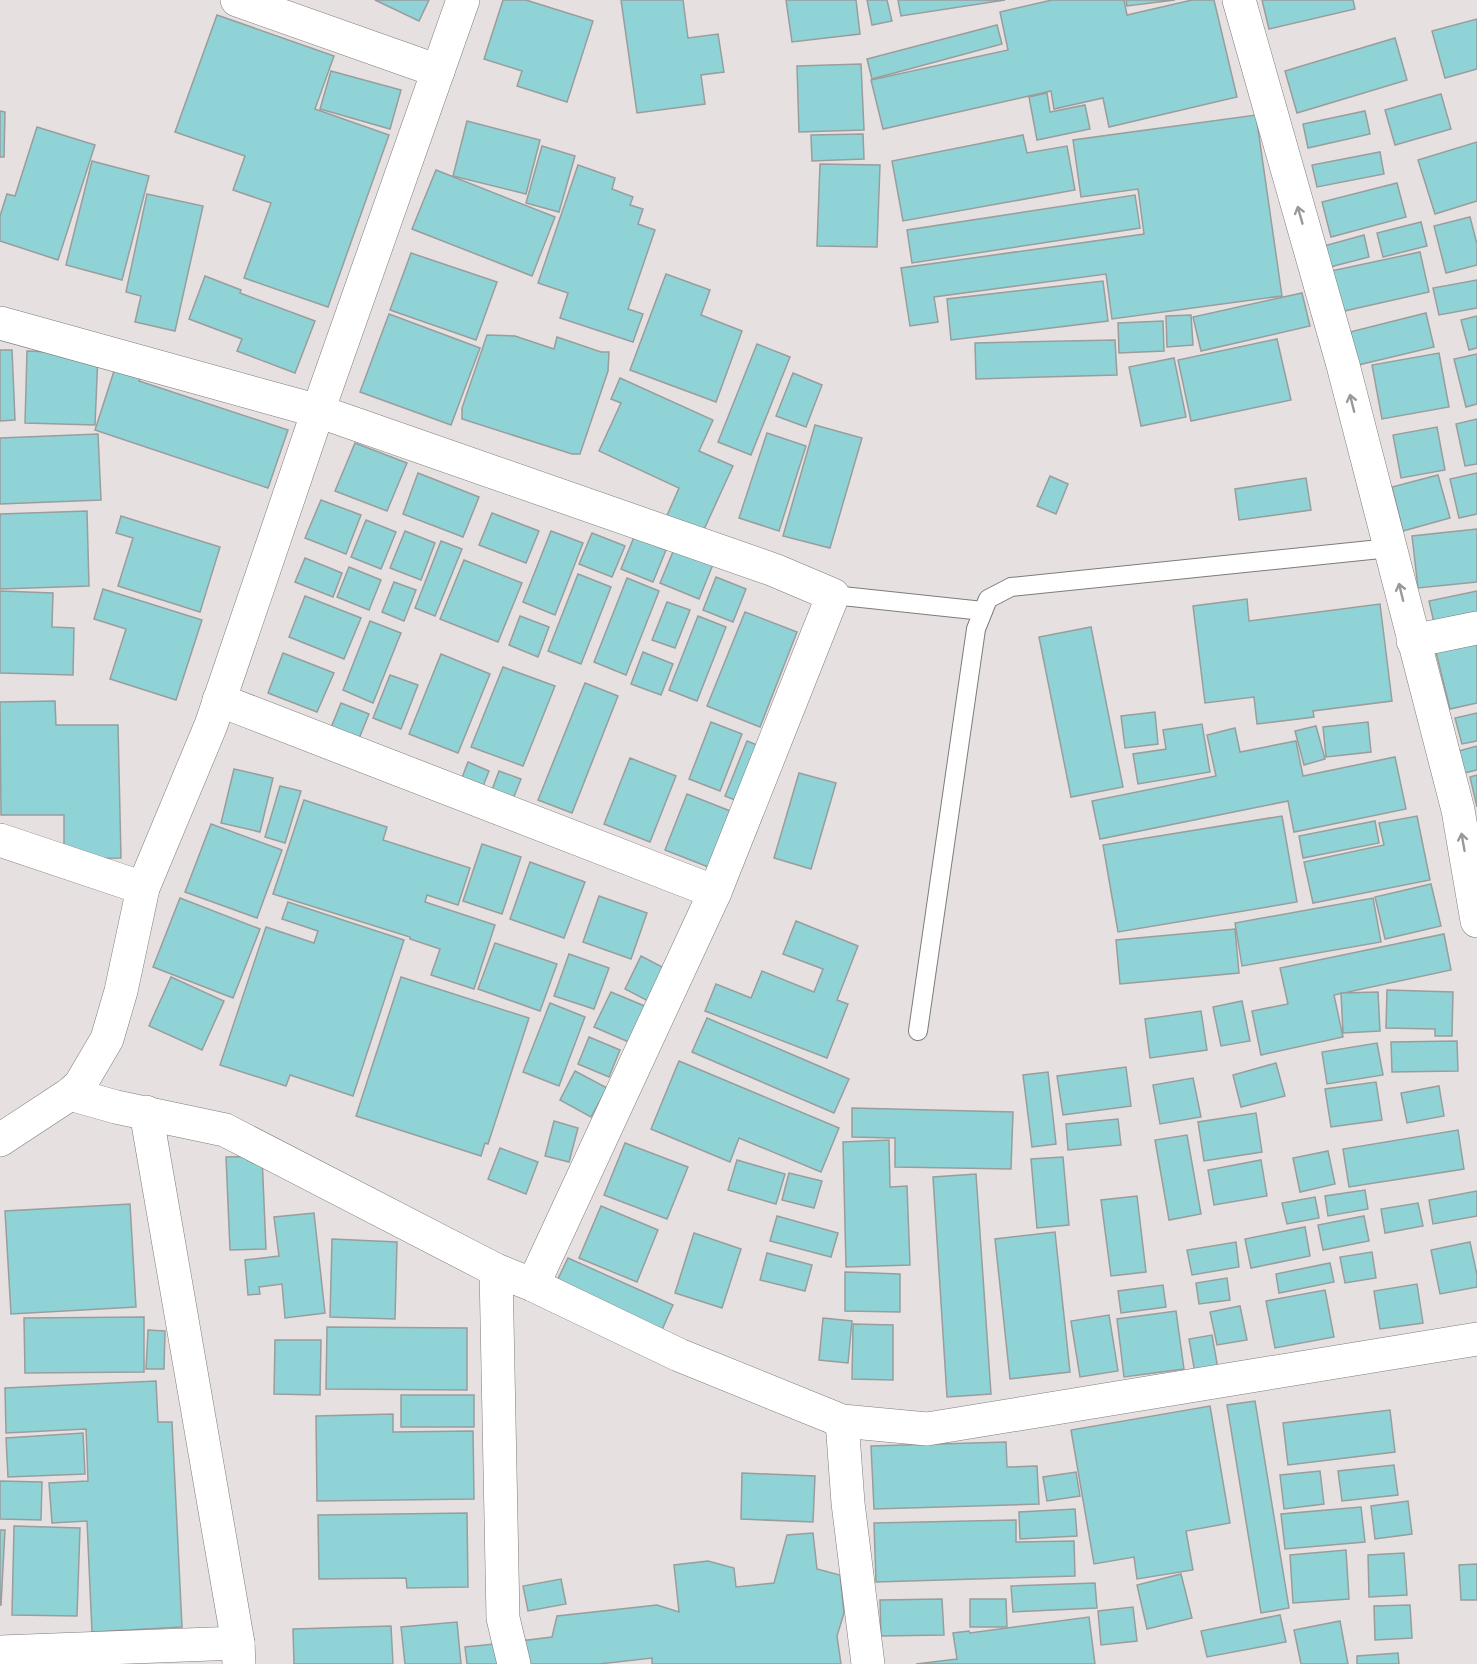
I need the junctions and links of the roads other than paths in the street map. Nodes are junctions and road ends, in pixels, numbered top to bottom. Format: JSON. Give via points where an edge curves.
{"nodes":[{"id":1,"x":237,"y":0,"type":"edge"},
{"id":2,"x":463,"y":0,"type":"edge"},
{"id":3,"x":1239,"y":0,"type":"edge"},
{"id":4,"x":438,"y":70,"type":"junction"},
{"id":5,"x":0,"y":323,"type":"edge"},
{"id":6,"x":318,"y":411,"type":"junction"},
{"id":7,"x":1390,"y":549,"type":"junction"},
{"id":8,"x":833,"y":595,"type":"junction"},
{"id":9,"x":983,"y":611,"type":"junction"},
{"id":10,"x":1477,"y":627,"type":"edge"},
{"id":11,"x":1413,"y":641,"type":"junction"},
{"id":12,"x":219,"y":700,"type":"junction"},
{"id":13,"x":0,"y":840,"type":"edge"},
{"id":14,"x":143,"y":888,"type":"junction"},
{"id":15,"x":715,"y":892,"type":"junction"},
{"id":16,"x":1477,"y":921,"type":"edge"},
{"id":17,"x":918,"y":1031,"type":"dead end"},
{"id":18,"x":70,"y":1094,"type":"junction"},
{"id":19,"x":146,"y":1112,"type":"junction"},
{"id":20,"x":0,"y":1140,"type":"edge"},
{"id":21,"x":496,"y":1270,"type":"junction"},
{"id":22,"x":533,"y":1285,"type":"junction"},
{"id":23,"x":1477,"y":1339,"type":"edge"},
{"id":24,"x":842,"y":1421,"type":"junction"},
{"id":25,"x":0,"y":1652,"type":"edge"},
{"id":26,"x":239,"y":1653,"type":"edge"},
{"id":27,"x":514,"y":1664,"type":"edge"},
{"id":28,"x":868,"y":1664,"type":"edge"}],
"edges":[{"from":1,"to":4,"type":"street"},
{"from":2,"to":4,"type":"street"},
{"from":7,"to":3,"type":"street","one_way":true,"via":[[1343,366]]},
{"from":4,"to":6,"type":"street"},
{"from":5,"to":6,"type":"street"},
{"from":6,"to":8,"type":"street","via":[[774,570]]},
{"from":6,"to":12,"type":"street"},
{"from":7,"to":9,"type":"lane","via":[[1011,587],[988,599]]},
{"from":11,"to":7,"type":"street","one_way":true},
{"from":8,"to":9,"type":"lane"},
{"from":8,"to":15,"type":"street"},
{"from":9,"to":17,"type":"lane","via":[[976,629]]},
{"from":10,"to":11,"type":"street"},
{"from":16,"to":11,"type":"street","one_way":true,"via":[[1458,810]]},
{"from":12,"to":14,"type":"street"},
{"from":12,"to":15,"type":"street"},
{"from":13,"to":14,"type":"street"},
{"from":14,"to":18,"type":"street","via":[[107,1039],[80,1085]]},
{"from":15,"to":22,"type":"street"},
{"from":18,"to":19,"type":"street"},
{"from":18,"to":20,"type":"street"},
{"from":19,"to":21,"type":"street","via":[[225,1130]]},
{"from":19,"to":26,"type":"street"},
{"from":21,"to":22,"type":"street"},
{"from":21,"to":27,"type":"street","via":[[504,1618]]},
{"from":22,"to":24,"type":"street","via":[[680,1355]]},
{"from":23,"to":24,"type":"street","via":[[927,1429]]},
{"from":24,"to":28,"type":"street"},
{"from":25,"to":26,"type":"street"}]}
